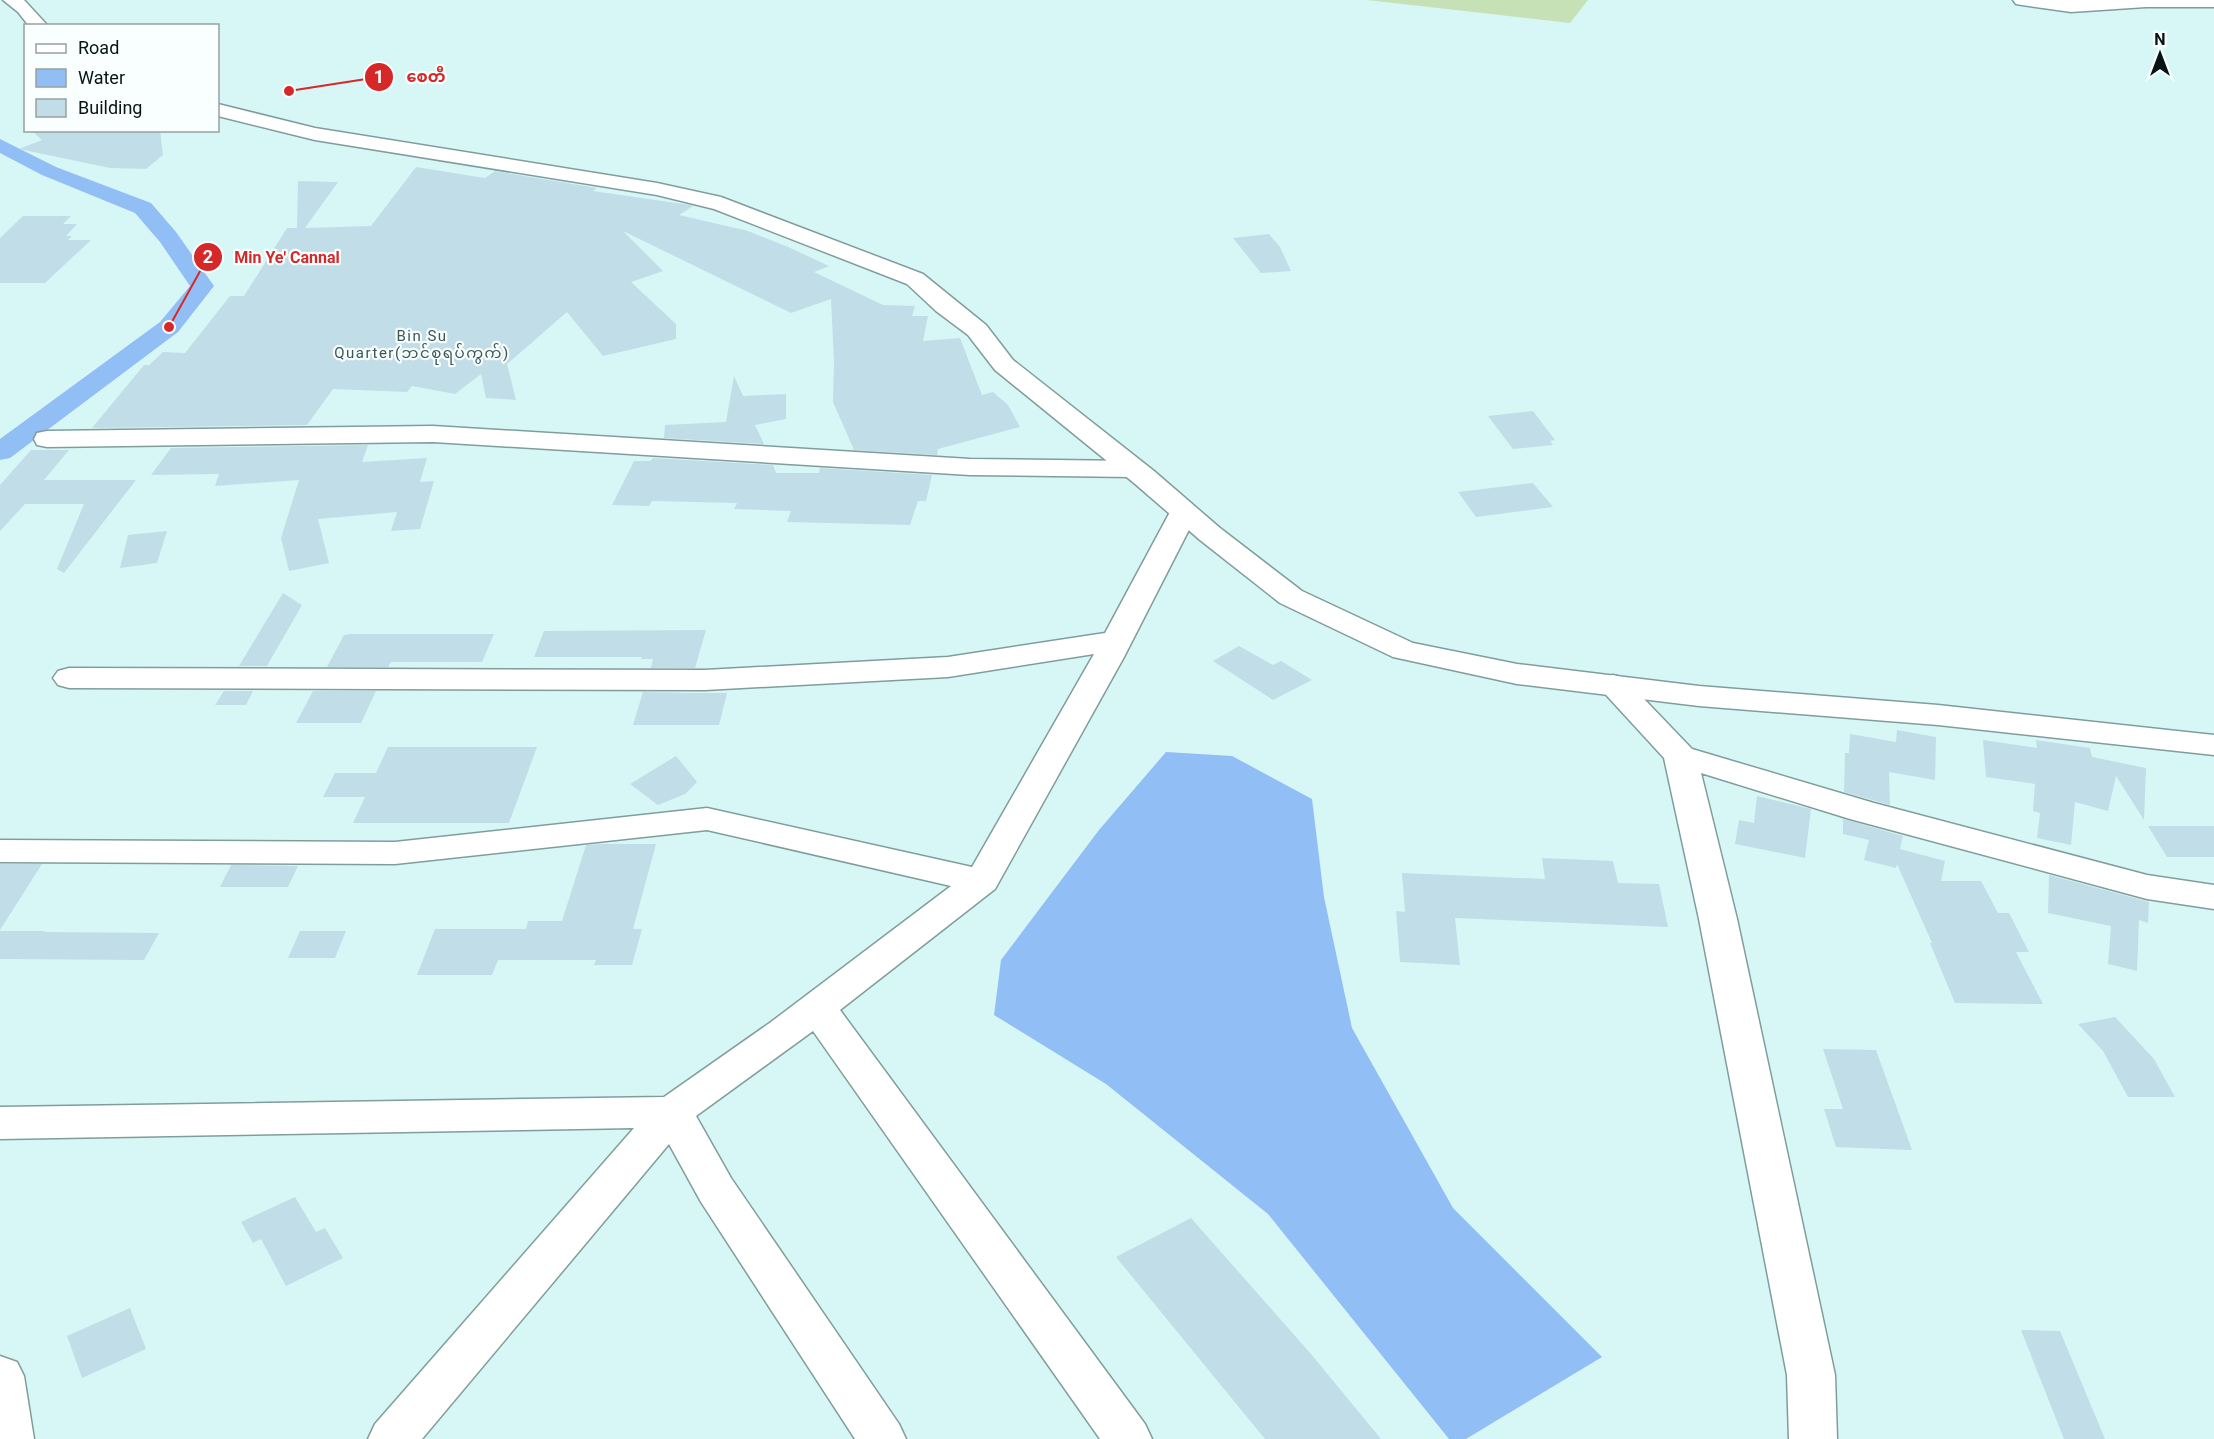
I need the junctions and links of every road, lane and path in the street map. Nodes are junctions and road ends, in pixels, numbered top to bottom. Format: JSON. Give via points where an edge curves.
{"nodes":[{"id":1,"x":12,"y":0,"type":"edge"},
{"id":2,"x":2022,"y":0,"type":"edge"},
{"id":3,"x":2214,"y":2,"type":"edge"},
{"id":4,"x":37,"y":24,"type":"edge"},
{"id":5,"x":219,"y":110,"type":"edge"},
{"id":6,"x":47,"y":439,"type":"dead end"},
{"id":7,"x":1133,"y":469,"type":"junction"},
{"id":8,"x":1184,"y":512,"type":"junction"},
{"id":9,"x":1116,"y":641,"type":"junction"},
{"id":10,"x":69,"y":678,"type":"dead end"},
{"id":11,"x":1614,"y":685,"type":"junction"},
{"id":12,"x":2214,"y":745,"type":"edge"},
{"id":13,"x":1680,"y":756,"type":"junction"},
{"id":14,"x":0,"y":851,"type":"edge"},
{"id":15,"x":982,"y":881,"type":"junction"},
{"id":16,"x":2214,"y":897,"type":"edge"},
{"id":17,"x":817,"y":1007,"type":"junction"},
{"id":18,"x":672,"y":1112,"type":"junction"},
{"id":19,"x":0,"y":1123,"type":"edge"},
{"id":20,"x":0,"y":1376,"type":"edge"},
{"id":21,"x":10,"y":1439,"type":"edge"},
{"id":22,"x":392,"y":1439,"type":"edge"},
{"id":23,"x":882,"y":1439,"type":"edge"},
{"id":24,"x":1128,"y":1439,"type":"edge"},
{"id":25,"x":1813,"y":1439,"type":"edge"}],
"edges":[{"from":1,"to":4,"type":"street"},
{"from":2,"to":3,"type":"street","via":[[2071,7]]},
{"from":5,"to":7,"type":"street","via":[[315,135],[657,189],[721,204],[905,275],[976,330],[1004,365]]},
{"from":6,"to":7,"type":"street","via":[[433,434],[970,467]]},
{"from":7,"to":8,"type":"street"},
{"from":8,"to":9,"type":"street"},
{"from":8,"to":11,"type":"street","via":[[1291,597],[1404,650],[1517,674]]},
{"from":9,"to":10,"type":"street","via":[[948,667],[705,680]]},
{"from":9,"to":15,"type":"street"},
{"from":11,"to":12,"type":"street"},
{"from":11,"to":13,"type":"street"},
{"from":13,"to":16,"type":"street","via":[[1862,811],[2136,884]]},
{"from":13,"to":25,"type":"street","via":[[1718,919],[1810,1375]]},
{"from":14,"to":15,"type":"street","via":[[395,853],[707,819]]},
{"from":15,"to":17,"type":"street"},
{"from":17,"to":18,"type":"street"},
{"from":17,"to":24,"type":"street"},
{"from":18,"to":19,"type":"street"},
{"from":18,"to":22,"type":"street"},
{"from":18,"to":23,"type":"street","via":[[716,1190]]},
{"from":20,"to":21,"type":"street"}]}
